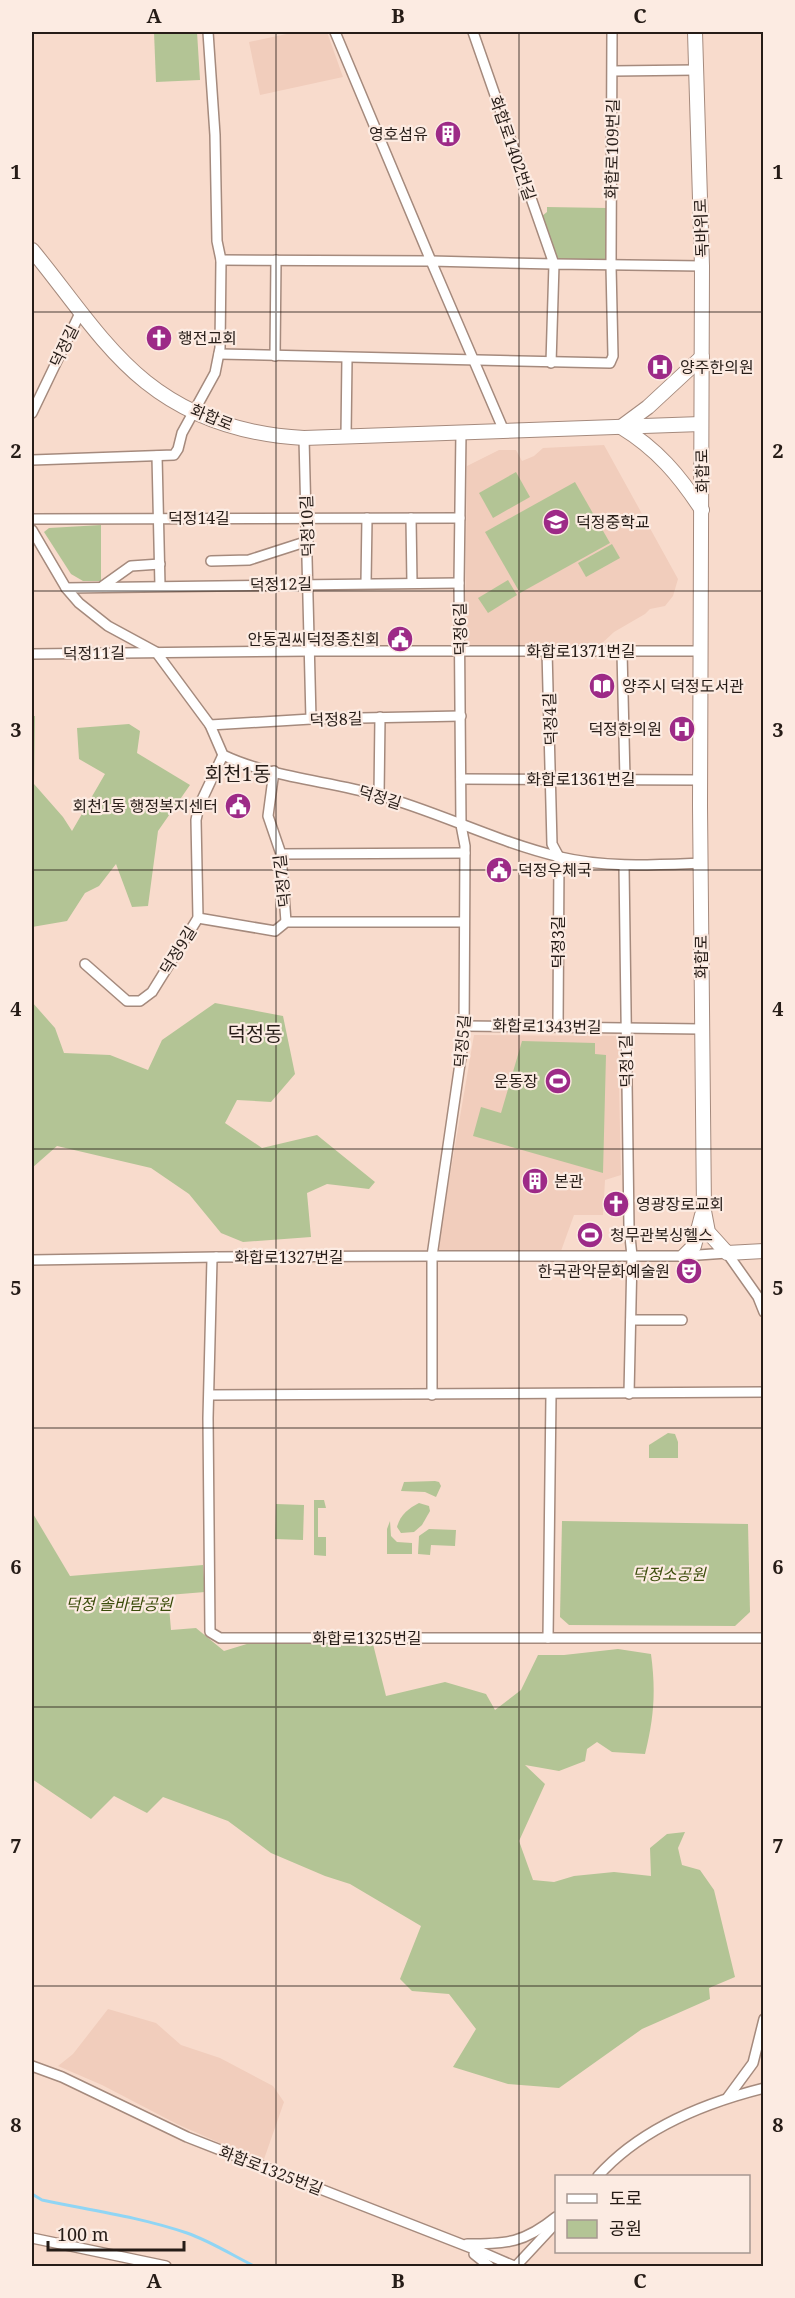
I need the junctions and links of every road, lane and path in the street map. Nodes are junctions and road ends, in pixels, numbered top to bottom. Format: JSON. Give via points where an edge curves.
{"nodes":[{"id":1,"x":208,"y":32,"type":"edge"},
{"id":2,"x":335,"y":32,"type":"edge"},
{"id":3,"x":472,"y":32,"type":"edge"},
{"id":4,"x":612,"y":32,"type":"edge"},
{"id":5,"x":695,"y":32,"type":"edge"},
{"id":6,"x":696,"y":70,"type":"junction"},
{"id":7,"x":613,"y":71,"type":"junction"},
{"id":8,"x":32,"y":250,"type":"edge"},
{"id":9,"x":221,"y":260,"type":"junction"},
{"id":10,"x":276,"y":260,"type":"junction"},
{"id":11,"x":431,"y":261,"type":"junction"},
{"id":12,"x":554,"y":264,"type":"junction"},
{"id":13,"x":611,"y":266,"type":"junction"},
{"id":14,"x":702,"y":266,"type":"junction"},
{"id":15,"x":81,"y":311,"type":"junction"},
{"id":16,"x":219,"y":354,"type":"junction"},
{"id":17,"x":275,"y":356,"type":"junction"},
{"id":18,"x":702,"y":357,"type":"junction"},
{"id":19,"x":347,"y":358,"type":"junction"},
{"id":20,"x":474,"y":361,"type":"junction"},
{"id":21,"x":551,"y":363,"type":"junction"},
{"id":22,"x":194,"y":412,"type":"junction"},
{"id":23,"x":32,"y":413,"type":"edge"},
{"id":24,"x":701,"y":424,"type":"junction"},
{"id":25,"x":621,"y":427,"type":"junction"},
{"id":26,"x":504,"y":431,"type":"junction"},
{"id":27,"x":462,"y":432,"type":"junction"},
{"id":28,"x":346,"y":436,"type":"junction"},
{"id":29,"x":304,"y":438,"type":"junction"},
{"id":30,"x":157,"y":456,"type":"junction"},
{"id":31,"x":32,"y":460,"type":"edge"},
{"id":32,"x":702,"y":510,"type":"junction"},
{"id":33,"x":307,"y":518,"type":"junction"},
{"id":34,"x":367,"y":518,"type":"junction"},
{"id":35,"x":411,"y":518,"type":"junction"},
{"id":36,"x":460,"y":518,"type":"junction"},
{"id":37,"x":32,"y":519,"type":"edge"},
{"id":38,"x":158,"y":519,"type":"junction"},
{"id":39,"x":32,"y":530,"type":"edge"},
{"id":40,"x":308,"y":541,"type":"junction"},
{"id":41,"x":211,"y":561,"type":"dead end"},
{"id":42,"x":160,"y":564,"type":"junction"},
{"id":43,"x":366,"y":583,"type":"junction"},
{"id":44,"x":412,"y":583,"type":"junction"},
{"id":45,"x":459,"y":583,"type":"junction"},
{"id":46,"x":308,"y":584,"type":"junction"},
{"id":47,"x":160,"y":586,"type":"junction"},
{"id":48,"x":102,"y":587,"type":"junction"},
{"id":49,"x":66,"y":588,"type":"junction"},
{"id":50,"x":117,"y":631,"type":"junction"},
{"id":51,"x":310,"y":651,"type":"junction"},
{"id":52,"x":461,"y":651,"type":"junction"},
{"id":53,"x":548,"y":651,"type":"junction"},
{"id":54,"x":701,"y":651,"type":"junction"},
{"id":55,"x":114,"y":652,"type":"junction"},
{"id":56,"x":156,"y":652,"type":"junction"},
{"id":57,"x":622,"y":652,"type":"junction"},
{"id":58,"x":32,"y":654,"type":"edge"},
{"id":59,"x":461,"y":716,"type":"junction"},
{"id":60,"x":380,"y":717,"type":"junction"},
{"id":61,"x":311,"y":719,"type":"junction"},
{"id":62,"x":210,"y":725,"type":"junction"},
{"id":63,"x":223,"y":755,"type":"junction"},
{"id":64,"x":274,"y":771,"type":"junction"},
{"id":65,"x":461,"y":779,"type":"junction"},
{"id":66,"x":552,"y":779,"type":"junction"},
{"id":67,"x":625,"y":779,"type":"junction"},
{"id":68,"x":700,"y":780,"type":"junction"},
{"id":69,"x":379,"y":795,"type":"junction"},
{"id":70,"x":461,"y":825,"type":"junction"},
{"id":71,"x":465,"y":853,"type":"junction"},
{"id":72,"x":282,"y":854,"type":"junction"},
{"id":73,"x":559,"y":857,"type":"junction"},
{"id":74,"x":701,"y":863,"type":"junction"},
{"id":75,"x":624,"y":866,"type":"junction"},
{"id":76,"x":198,"y":918,"type":"junction"},
{"id":77,"x":286,"y":922,"type":"junction"},
{"id":78,"x":464,"y":922,"type":"junction"},
{"id":79,"x":86,"y":964,"type":"dead end"},
{"id":80,"x":465,"y":1026,"type":"junction"},
{"id":81,"x":558,"y":1026,"type":"junction"},
{"id":82,"x":625,"y":1027,"type":"junction"},
{"id":83,"x":701,"y":1029,"type":"junction"},
{"id":84,"x":704,"y":1204,"type":"junction"},
{"id":85,"x":764,"y":1251,"type":"edge"},
{"id":86,"x":727,"y":1253,"type":"junction"},
{"id":87,"x":432,"y":1256,"type":"junction"},
{"id":88,"x":632,"y":1256,"type":"junction"},
{"id":89,"x":690,"y":1256,"type":"junction"},
{"id":90,"x":216,"y":1257,"type":"junction"},
{"id":91,"x":32,"y":1260,"type":"edge"},
{"id":92,"x":764,"y":1312,"type":"edge"},
{"id":93,"x":631,"y":1320,"type":"junction"},
{"id":94,"x":682,"y":1320,"type":"dead end"},
{"id":95,"x":764,"y":1392,"type":"edge"},
{"id":96,"x":629,"y":1394,"type":"junction"},
{"id":97,"x":210,"y":1395,"type":"junction"},
{"id":98,"x":432,"y":1395,"type":"junction"},
{"id":99,"x":551,"y":1395,"type":"junction"},
{"id":100,"x":548,"y":1638,"type":"junction"},
{"id":101,"x":764,"y":1638,"type":"edge"},
{"id":102,"x":764,"y":2019,"type":"edge"},
{"id":103,"x":32,"y":2066,"type":"edge"},
{"id":104,"x":764,"y":2088,"type":"edge"},
{"id":105,"x":728,"y":2097,"type":"junction"},
{"id":106,"x":599,"y":2175,"type":"edge"},
{"id":107,"x":555,"y":2218,"type":"edge"},
{"id":108,"x":555,"y":2224,"type":"edge"},
{"id":109,"x":32,"y":2238,"type":"edge"},
{"id":110,"x":460,"y":2244,"type":"junction"},
{"id":111,"x":166,"y":2266,"type":"edge"},
{"id":112,"x":489,"y":2266,"type":"edge"},
{"id":113,"x":515,"y":2266,"type":"edge"}],
"edges":[{"from":1,"to":9,"type":"street"},
{"from":2,"to":11,"type":"street"},
{"from":3,"to":12,"type":"street","name":"화합로1402번길"},
{"from":4,"to":7,"type":"street","name":"화합로109번길"},
{"from":5,"to":6,"type":"main road","name":"독바위로"},
{"from":6,"to":7,"type":"street"},
{"from":6,"to":14,"type":"main road","name":"독바위로"},
{"from":7,"to":13,"type":"street","name":"화합로109번길"},
{"from":8,"to":15,"type":"main road","name":"화합로"},
{"from":9,"to":10,"type":"street"},
{"from":9,"to":16,"type":"street"},
{"from":10,"to":11,"type":"street"},
{"from":10,"to":17,"type":"street"},
{"from":11,"to":12,"type":"street"},
{"from":11,"to":20,"type":"street"},
{"from":12,"to":13,"type":"street"},
{"from":12,"to":21,"type":"street","name":"화합로1402번길"},
{"from":13,"to":14,"type":"street"},
{"from":13,"to":21,"type":"street","via":[[612,361]]},
{"from":14,"to":18,"type":"main road","name":"독바위로"},
{"from":15,"to":22,"type":"main road","name":"화합로","via":[[144,381]]},
{"from":15,"to":23,"type":"street","name":"덕정길"},
{"from":16,"to":17,"type":"street"},
{"from":16,"to":22,"type":"street","via":[[215,373]]},
{"from":17,"to":19,"type":"street"},
{"from":18,"to":24,"type":"main road","name":"독바위로"},
{"from":18,"to":25,"type":"main road"},
{"from":19,"to":20,"type":"street"},
{"from":19,"to":28,"type":"street"},
{"from":20,"to":21,"type":"street"},
{"from":20,"to":26,"type":"street"},
{"from":22,"to":29,"type":"main road","name":"화합로","via":[[256,433]]},
{"from":22,"to":30,"type":"street","via":[[176,453]]},
{"from":24,"to":25,"type":"main road","name":"화합로"},
{"from":24,"to":32,"type":"main road","name":"화합로"},
{"from":25,"to":26,"type":"main road","name":"화합로"},
{"from":25,"to":32,"type":"main road","via":[[643,441],[676,473]]},
{"from":26,"to":27,"type":"main road","name":"화합로"},
{"from":27,"to":28,"type":"main road","name":"화합로"},
{"from":27,"to":36,"type":"street","name":"덕정6길"},
{"from":28,"to":29,"type":"main road","name":"화합로"},
{"from":29,"to":33,"type":"street","name":"덕정10길"},
{"from":30,"to":31,"type":"street"},
{"from":30,"to":38,"type":"street"},
{"from":32,"to":54,"type":"main road","name":"화합로"},
{"from":33,"to":34,"type":"street","name":"덕정14길"},
{"from":33,"to":38,"type":"street","name":"덕정14길"},
{"from":33,"to":40,"type":"street","name":"덕정10길"},
{"from":34,"to":35,"type":"street","name":"덕정14길"},
{"from":34,"to":43,"type":"street"},
{"from":35,"to":36,"type":"street","name":"덕정14길"},
{"from":35,"to":44,"type":"street"},
{"from":36,"to":45,"type":"street","name":"덕정6길"},
{"from":37,"to":38,"type":"street","name":"덕정14길"},
{"from":38,"to":42,"type":"street"},
{"from":39,"to":49,"type":"street"},
{"from":40,"to":41,"type":"street","name":"덕정12길","via":[[249,560]]},
{"from":40,"to":46,"type":"street","name":"덕정10길"},
{"from":42,"to":47,"type":"street"},
{"from":42,"to":48,"type":"street","via":[[131,566]]},
{"from":43,"to":44,"type":"street","name":"덕정12길"},
{"from":43,"to":46,"type":"street","name":"덕정12길"},
{"from":44,"to":45,"type":"street","name":"덕정12길"},
{"from":45,"to":52,"type":"street","name":"덕정6길"},
{"from":46,"to":47,"type":"street","name":"덕정12길"},
{"from":46,"to":51,"type":"street","name":"덕정10길"},
{"from":47,"to":48,"type":"street","name":"덕정12길"},
{"from":48,"to":49,"type":"street","name":"덕정12길"},
{"from":49,"to":50,"type":"street","via":[[94,616]]},
{"from":50,"to":55,"type":"street"},
{"from":50,"to":56,"type":"street"},
{"from":51,"to":52,"type":"street"},
{"from":51,"to":56,"type":"street"},
{"from":51,"to":61,"type":"street","name":"덕정10길"},
{"from":52,"to":53,"type":"street","name":"화합로1371번길"},
{"from":52,"to":59,"type":"street","name":"덕정6길"},
{"from":53,"to":57,"type":"street","name":"화합로1371번길"},
{"from":53,"to":66,"type":"street","name":"덕정4길"},
{"from":54,"to":57,"type":"street","name":"화합로1371번길"},
{"from":54,"to":68,"type":"main road","name":"화합로"},
{"from":55,"to":56,"type":"street","name":"덕정11길"},
{"from":55,"to":58,"type":"street","name":"덕정11길"},
{"from":56,"to":62,"type":"street"},
{"from":57,"to":67,"type":"street"},
{"from":59,"to":60,"type":"street","name":"덕정8길"},
{"from":59,"to":65,"type":"street","name":"덕정6길"},
{"from":60,"to":61,"type":"street","name":"덕정8길"},
{"from":60,"to":69,"type":"street"},
{"from":61,"to":62,"type":"street","name":"덕정8길"},
{"from":62,"to":63,"type":"street"},
{"from":63,"to":64,"type":"street","name":"덕정길"},
{"from":63,"to":76,"type":"street","name":"덕정9길","via":[[196,820]]},
{"from":64,"to":69,"type":"street","name":"덕정길"},
{"from":64,"to":72,"type":"street","name":"덕정7길","via":[[268,816]]},
{"from":65,"to":66,"type":"street","name":"화합로1361번길"},
{"from":65,"to":70,"type":"street","name":"덕정6길"},
{"from":66,"to":67,"type":"street","name":"화합로1361번길"},
{"from":66,"to":73,"type":"street","name":"덕정4길","via":[[552,844]]},
{"from":67,"to":68,"type":"street","name":"화합로1361번길"},
{"from":68,"to":74,"type":"main road","name":"화합로"},
{"from":69,"to":70,"type":"street","name":"덕정길"},
{"from":70,"to":71,"type":"street","name":"덕정5길"},
{"from":70,"to":73,"type":"street","name":"덕정길"},
{"from":71,"to":72,"type":"street"},
{"from":71,"to":78,"type":"street","name":"덕정5길"},
{"from":72,"to":77,"type":"street","name":"덕정7길"},
{"from":73,"to":75,"type":"street","name":"덕정길"},
{"from":73,"to":81,"type":"street","name":"덕정3길"},
{"from":74,"to":75,"type":"street","name":"덕정길"},
{"from":74,"to":83,"type":"main road","name":"화합로"},
{"from":75,"to":82,"type":"street","name":"덕정1길"},
{"from":76,"to":77,"type":"street","via":[[275,931]]},
{"from":76,"to":79,"type":"street","name":"덕정9길","via":[[152,992],[140,1000],[125,999]]},
{"from":77,"to":78,"type":"street"},
{"from":78,"to":80,"type":"street","name":"덕정5길"},
{"from":80,"to":81,"type":"street","name":"화합로1343번길"},
{"from":80,"to":87,"type":"street","name":"덕정5길"},
{"from":81,"to":82,"type":"street","name":"화합로1343번길"},
{"from":82,"to":83,"type":"street","name":"화합로1343번길"},
{"from":82,"to":88,"type":"street","name":"덕정1길"},
{"from":83,"to":84,"type":"main road","name":"화합로"},
{"from":84,"to":86,"type":"main road","name":"화합로","via":[[708,1232]]},
{"from":84,"to":89,"type":"main road"},
{"from":85,"to":86,"type":"main road"},
{"from":86,"to":89,"type":"street"},
{"from":86,"to":92,"type":"street"},
{"from":87,"to":88,"type":"street","name":"화합로1327번길"},
{"from":87,"to":90,"type":"street","name":"화합로1327번길"},
{"from":87,"to":98,"type":"street"},
{"from":88,"to":89,"type":"street","name":"화합로1327번길"},
{"from":88,"to":93,"type":"street"},
{"from":90,"to":91,"type":"street"},
{"from":90,"to":97,"type":"street","name":"화합로1327번길","via":[[212,1262]]},
{"from":93,"to":94,"type":"street"},
{"from":93,"to":96,"type":"street"},
{"from":95,"to":96,"type":"street"},
{"from":96,"to":99,"type":"street"},
{"from":97,"to":98,"type":"street"},
{"from":97,"to":100,"type":"street","name":"화합로1325번길","via":[[209,1628],[213,1636]]},
{"from":98,"to":99,"type":"street"},
{"from":99,"to":100,"type":"street"},
{"from":100,"to":101,"type":"street","name":"화합로1325번길"},
{"from":102,"to":105,"type":"street","via":[[753,2063]]},
{"from":103,"to":110,"type":"street","name":"화합로1325번길","via":[[187,2137]]},
{"from":104,"to":105,"type":"street"},
{"from":105,"to":106,"type":"street","via":[[633,2144]]},
{"from":107,"to":110,"type":"street","via":[[520,2240]]},
{"from":108,"to":113,"type":"street","name":"화합로1325번길"},
{"from":109,"to":111,"type":"street"},
{"from":110,"to":112,"type":"street"},
{"from":110,"to":113,"type":"street","name":"화합로1325번길"}]}
